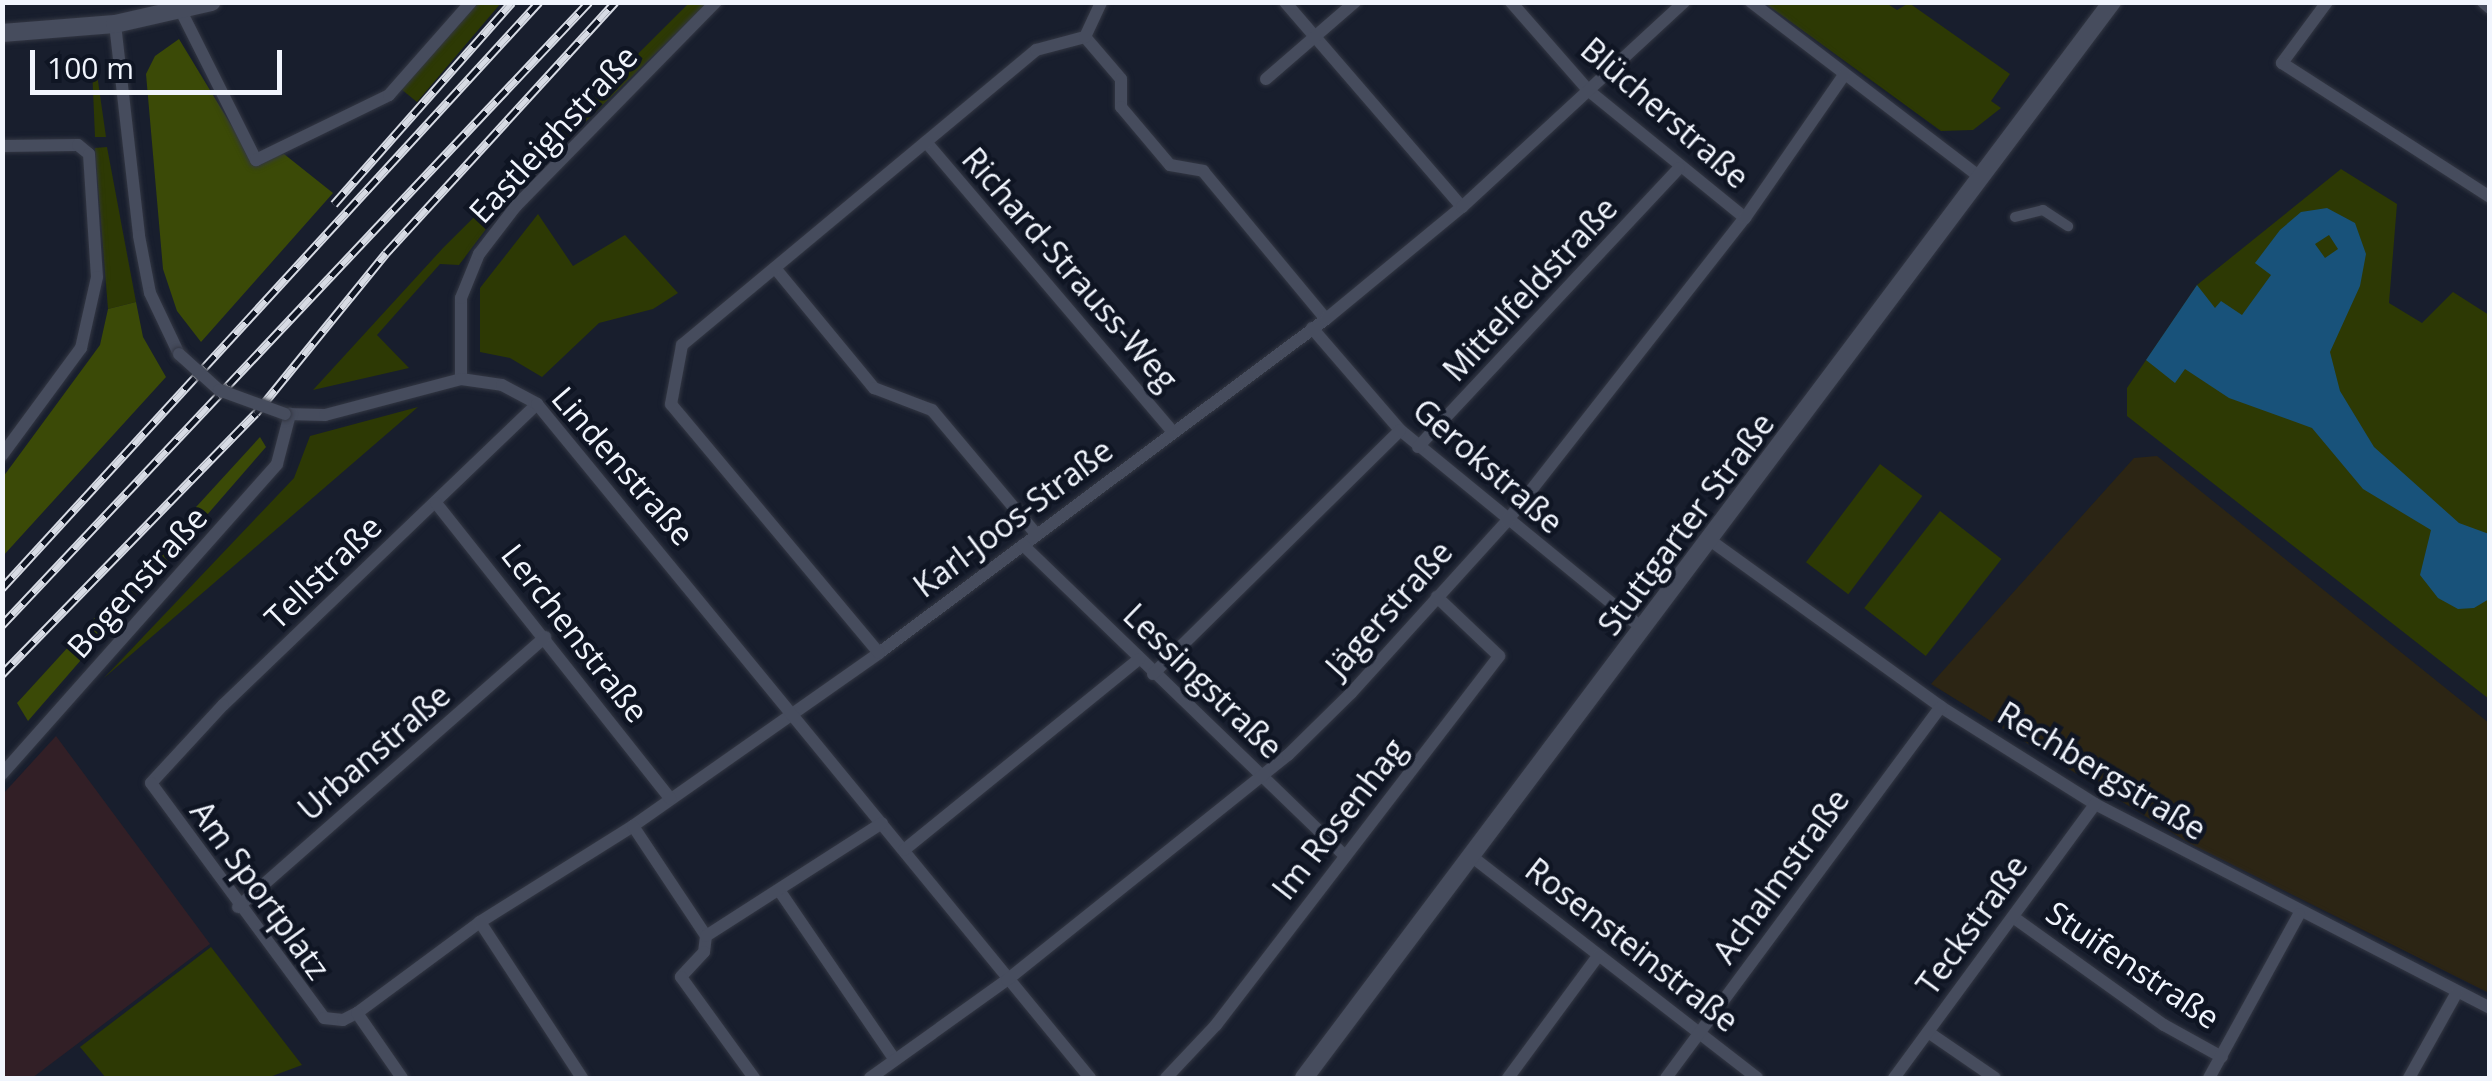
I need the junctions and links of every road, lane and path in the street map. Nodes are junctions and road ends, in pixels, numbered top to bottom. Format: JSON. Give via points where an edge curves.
{"nodes":[{"id":1,"x":212,"y":2,"type":"edge"},
{"id":2,"x":471,"y":2,"type":"edge"},
{"id":3,"x":716,"y":2,"type":"edge"},
{"id":4,"x":1101,"y":2,"type":"edge"},
{"id":5,"x":1285,"y":2,"type":"edge"},
{"id":6,"x":1356,"y":2,"type":"edge"},
{"id":7,"x":1512,"y":2,"type":"edge"},
{"id":8,"x":1684,"y":2,"type":"edge"},
{"id":9,"x":1751,"y":2,"type":"edge"},
{"id":10,"x":2112,"y":2,"type":"edge"},
{"id":11,"x":2326,"y":2,"type":"edge"},
{"id":12,"x":2483,"y":2,"type":"edge"},
{"id":13,"x":2490,"y":8,"type":"edge"},
{"id":14,"x":181,"y":11,"type":"junction"},
{"id":15,"x":116,"y":24,"type":"junction"},
{"id":16,"x":2,"y":33,"type":"edge"},
{"id":17,"x":1313,"y":36,"type":"junction"},
{"id":18,"x":1085,"y":37,"type":"junction"},
{"id":19,"x":1844,"y":74,"type":"junction"},
{"id":20,"x":1266,"y":79,"type":"dead end"},
{"id":21,"x":1590,"y":91,"type":"junction"},
{"id":22,"x":926,"y":142,"type":"junction"},
{"id":23,"x":2,"y":146,"type":"edge"},
{"id":24,"x":1679,"y":168,"type":"junction"},
{"id":25,"x":1981,"y":178,"type":"junction"},
{"id":26,"x":2490,"y":197,"type":"edge"},
{"id":27,"x":1462,"y":207,"type":"junction"},
{"id":28,"x":2015,"y":216,"type":"dead end"},
{"id":29,"x":1745,"y":218,"type":"junction"},
{"id":30,"x":2068,"y":226,"type":"dead end"},
{"id":31,"x":775,"y":268,"type":"junction"},
{"id":32,"x":1326,"y":320,"type":"junction"},
{"id":33,"x":1312,"y":328,"type":"junction"},
{"id":34,"x":461,"y":379,"type":"junction"},
{"id":35,"x":537,"y":404,"type":"junction"},
{"id":36,"x":288,"y":414,"type":"junction"},
{"id":37,"x":1400,"y":430,"type":"junction"},
{"id":38,"x":1173,"y":432,"type":"junction"},
{"id":39,"x":1418,"y":447,"type":"junction"},
{"id":40,"x":2,"y":455,"type":"edge"},
{"id":41,"x":436,"y":503,"type":"junction"},
{"id":42,"x":1507,"y":520,"type":"junction"},
{"id":43,"x":1036,"y":535,"type":"junction"},
{"id":44,"x":1710,"y":541,"type":"junction"},
{"id":45,"x":1023,"y":545,"type":"junction"},
{"id":46,"x":1437,"y":597,"type":"junction"},
{"id":47,"x":1644,"y":630,"type":"junction"},
{"id":48,"x":545,"y":638,"type":"junction"},
{"id":49,"x":879,"y":653,"type":"junction"},
{"id":50,"x":1139,"y":659,"type":"junction"},
{"id":51,"x":1153,"y":674,"type":"junction"},
{"id":52,"x":1941,"y":707,"type":"junction"},
{"id":53,"x":794,"y":714,"type":"junction"},
{"id":54,"x":2,"y":774,"type":"edge"},
{"id":55,"x":1257,"y":775,"type":"junction"},
{"id":56,"x":151,"y":784,"type":"joint"},
{"id":57,"x":670,"y":798,"type":"junction"},
{"id":58,"x":2095,"y":804,"type":"junction"},
{"id":59,"x":882,"y":822,"type":"junction"},
{"id":60,"x":633,"y":826,"type":"junction"},
{"id":61,"x":904,"y":850,"type":"junction"},
{"id":62,"x":1345,"y":856,"type":"junction"},
{"id":63,"x":1471,"y":856,"type":"junction"},
{"id":64,"x":781,"y":893,"type":"junction"},
{"id":65,"x":238,"y":907,"type":"junction"},
{"id":66,"x":2299,"y":914,"type":"junction"},
{"id":67,"x":2013,"y":917,"type":"junction"},
{"id":68,"x":480,"y":922,"type":"junction"},
{"id":69,"x":706,"y":936,"type":"junction"},
{"id":70,"x":1598,"y":956,"type":"junction"},
{"id":71,"x":1007,"y":980,"type":"junction"},
{"id":72,"x":2456,"y":992,"type":"junction"},
{"id":73,"x":2490,"y":1008,"type":"edge"},
{"id":74,"x":357,"y":1013,"type":"junction"},
{"id":75,"x":334,"y":1021,"type":"joint"},
{"id":76,"x":1701,"y":1032,"type":"junction"},
{"id":77,"x":1928,"y":1032,"type":"junction"},
{"id":78,"x":2222,"y":1057,"type":"junction"},
{"id":79,"x":895,"y":1060,"type":"junction"},
{"id":80,"x":402,"y":1078,"type":"edge"},
{"id":81,"x":582,"y":1078,"type":"edge"},
{"id":82,"x":754,"y":1078,"type":"edge"},
{"id":83,"x":870,"y":1078,"type":"edge"},
{"id":84,"x":1090,"y":1078,"type":"edge"},
{"id":85,"x":1166,"y":1078,"type":"edge"},
{"id":86,"x":1304,"y":1078,"type":"edge"},
{"id":87,"x":1508,"y":1078,"type":"edge"},
{"id":88,"x":1666,"y":1078,"type":"edge"},
{"id":89,"x":1757,"y":1078,"type":"edge"},
{"id":90,"x":1894,"y":1078,"type":"edge"},
{"id":91,"x":1995,"y":1078,"type":"edge"},
{"id":92,"x":2209,"y":1078,"type":"edge"},
{"id":93,"x":2409,"y":1078,"type":"edge"}],
"edges":[{"from":1,"to":14,"type":"main road"},
{"from":2,"to":14,"type":"street","via":[[389,95],[256,160]]},
{"from":3,"to":34,"type":"street","name":"Eastleighstraße","via":[[516,206],[480,254],[462,298]]},
{"from":4,"to":18,"type":"street"},
{"from":5,"to":17,"type":"street"},
{"from":6,"to":17,"type":"street"},
{"from":7,"to":21,"type":"street","name":"Blücherstraße"},
{"from":8,"to":21,"type":"street","name":"Karl-Joos-Straße"},
{"from":9,"to":19,"type":"street"},
{"from":10,"to":25,"type":"main road","name":"Stuttgarter Straße"},
{"from":11,"to":26,"type":"street","via":[[2282,63]]},
{"from":12,"to":13,"type":"street"},
{"from":14,"to":15,"type":"main road"},
{"from":15,"to":16,"type":"main road"},
{"from":15,"to":36,"type":"street","name":"Lindenstraße","bridge":true,"via":[[150,293],[179,354],[220,390]]},
{"from":17,"to":20,"type":"street"},
{"from":17,"to":27,"type":"street"},
{"from":18,"to":22,"type":"street","via":[[1036,50]]},
{"from":18,"to":32,"type":"street","via":[[1121,78],[1121,107],[1170,165],[1203,171]]},
{"from":19,"to":25,"type":"street"},
{"from":19,"to":29,"type":"street","name":"Jägerstraße"},
{"from":21,"to":24,"type":"street","name":"Blücherstraße"},
{"from":21,"to":27,"type":"street","name":"Karl-Joos-Straße"},
{"from":22,"to":31,"type":"street"},
{"from":22,"to":38,"type":"street","name":"Richard-Strauss-Weg"},
{"from":23,"to":40,"type":"street","via":[[84,148],[96,277],[93,314],[80,348]]},
{"from":24,"to":29,"type":"street","name":"Blücherstraße"},
{"from":24,"to":39,"type":"street","name":"Mittelfeldstraße"},
{"from":25,"to":44,"type":"main road","name":"Stuttgarter Straße"},
{"from":27,"to":32,"type":"street","name":"Karl-Joos-Straße"},
{"from":28,"to":30,"type":"street","via":[[2044,210]]},
{"from":29,"to":42,"type":"street","name":"Jägerstraße"},
{"from":31,"to":43,"type":"street","via":[[874,388],[932,410]]},
{"from":31,"to":49,"type":"street","via":[[682,345],[671,404]]},
{"from":32,"to":33,"type":"street","name":"Karl-Joos-Straße"},
{"from":33,"to":37,"type":"street","name":"Gerokstraße"},
{"from":33,"to":38,"type":"street","name":"Karl-Joos-Straße"},
{"from":34,"to":35,"type":"street","name":"Lindenstraße","via":[[502,385]]},
{"from":34,"to":36,"type":"street","name":"Lindenstraße","via":[[325,415]]},
{"from":35,"to":41,"type":"street","name":"Tellstraße"},
{"from":35,"to":53,"type":"street","name":"Lindenstraße"},
{"from":36,"to":54,"type":"street","name":"Bogenstraße","via":[[277,464]]},
{"from":37,"to":39,"type":"street","name":"Gerokstraße"},
{"from":37,"to":51,"type":"street"},
{"from":38,"to":43,"type":"street","name":"Karl-Joos-Straße"},
{"from":39,"to":42,"type":"street","name":"Gerokstraße"},
{"from":41,"to":48,"type":"street","name":"Lerchenstraße"},
{"from":41,"to":56,"type":"street","name":"Tellstraße","via":[[223,705]]},
{"from":42,"to":46,"type":"street","name":"Jägerstraße"},
{"from":42,"to":47,"type":"street","name":"Gerokstraße"},
{"from":43,"to":45,"type":"street","name":"Karl-Joos-Straße"},
{"from":44,"to":47,"type":"main road","name":"Stuttgarter Straße"},
{"from":44,"to":52,"type":"street","name":"Rechbergstraße"},
{"from":45,"to":49,"type":"street","name":"Karl-Joos-Straße"},
{"from":45,"to":50,"type":"street","name":"Lessingstraße"},
{"from":46,"to":55,"type":"street","name":"Jägerstraße","via":[[1288,756]]},
{"from":46,"to":62,"type":"street","name":"Im Rosenhag","via":[[1499,656]]},
{"from":47,"to":63,"type":"main road","name":"Stuttgarter Straße"},
{"from":48,"to":57,"type":"street","name":"Lerchenstraße"},
{"from":48,"to":65,"type":"street","name":"Urbanstraße"},
{"from":49,"to":53,"type":"street","name":"Karl-Joos-Straße"},
{"from":50,"to":51,"type":"street","name":"Lessingstraße"},
{"from":50,"to":61,"type":"street"},
{"from":51,"to":55,"type":"street","name":"Lessingstraße"},
{"from":52,"to":58,"type":"street","name":"Rechbergstraße"},
{"from":52,"to":76,"type":"street","name":"Achalmstraße"},
{"from":53,"to":57,"type":"street","name":"Karl-Joos-Straße"},
{"from":53,"to":59,"type":"street","name":"Lindenstraße"},
{"from":55,"to":62,"type":"street","name":"Lessingstraße"},
{"from":55,"to":71,"type":"street","name":"Jägerstraße"},
{"from":56,"to":65,"type":"street","name":"Am Sportplatz"},
{"from":57,"to":60,"type":"street","name":"Karl-Joos-Straße"},
{"from":58,"to":66,"type":"street","name":"Rechbergstraße"},
{"from":58,"to":67,"type":"street","name":"Teckstraße"},
{"from":59,"to":61,"type":"street","name":"Lindenstraße"},
{"from":59,"to":64,"type":"street"},
{"from":60,"to":68,"type":"street","name":"Karl-Joos-Straße"},
{"from":60,"to":69,"type":"street"},
{"from":61,"to":71,"type":"street","name":"Lindenstraße"},
{"from":62,"to":85,"type":"street","name":"Im Rosenhag"},
{"from":63,"to":70,"type":"street","name":"Rosensteinstraße"},
{"from":63,"to":86,"type":"main road","name":"Stuttgarter Straße"},
{"from":64,"to":69,"type":"street"},
{"from":64,"to":79,"type":"street"},
{"from":65,"to":75,"type":"street","name":"Am Sportplatz","via":[[313,1008]]},
{"from":66,"to":72,"type":"street","name":"Rechbergstraße"},
{"from":66,"to":78,"type":"street"},
{"from":67,"to":77,"type":"street","name":"Teckstraße"},
{"from":67,"to":78,"type":"street","name":"Stuifenstraße","via":[[2164,1026]]},
{"from":68,"to":74,"type":"street","name":"Karl-Joos-Straße"},
{"from":68,"to":81,"type":"street"},
{"from":69,"to":82,"type":"street","via":[[704,952],[681,977]]},
{"from":70,"to":76,"type":"street","name":"Rosensteinstraße"},
{"from":70,"to":87,"type":"street"},
{"from":71,"to":79,"type":"street","name":"Jägerstraße"},
{"from":71,"to":84,"type":"street","name":"Lindenstraße"},
{"from":72,"to":73,"type":"street","name":"Rechbergstraße"},
{"from":72,"to":93,"type":"street"},
{"from":74,"to":75,"type":"street","name":"Karl-Joos-Straße"},
{"from":74,"to":80,"type":"street"},
{"from":76,"to":88,"type":"street","name":"Achalmstraße"},
{"from":76,"to":89,"type":"street","name":"Rosensteinstraße"},
{"from":77,"to":90,"type":"street","name":"Teckstraße"},
{"from":77,"to":91,"type":"street"},
{"from":78,"to":92,"type":"street"},
{"from":79,"to":83,"type":"street","name":"Jägerstraße"}]}
